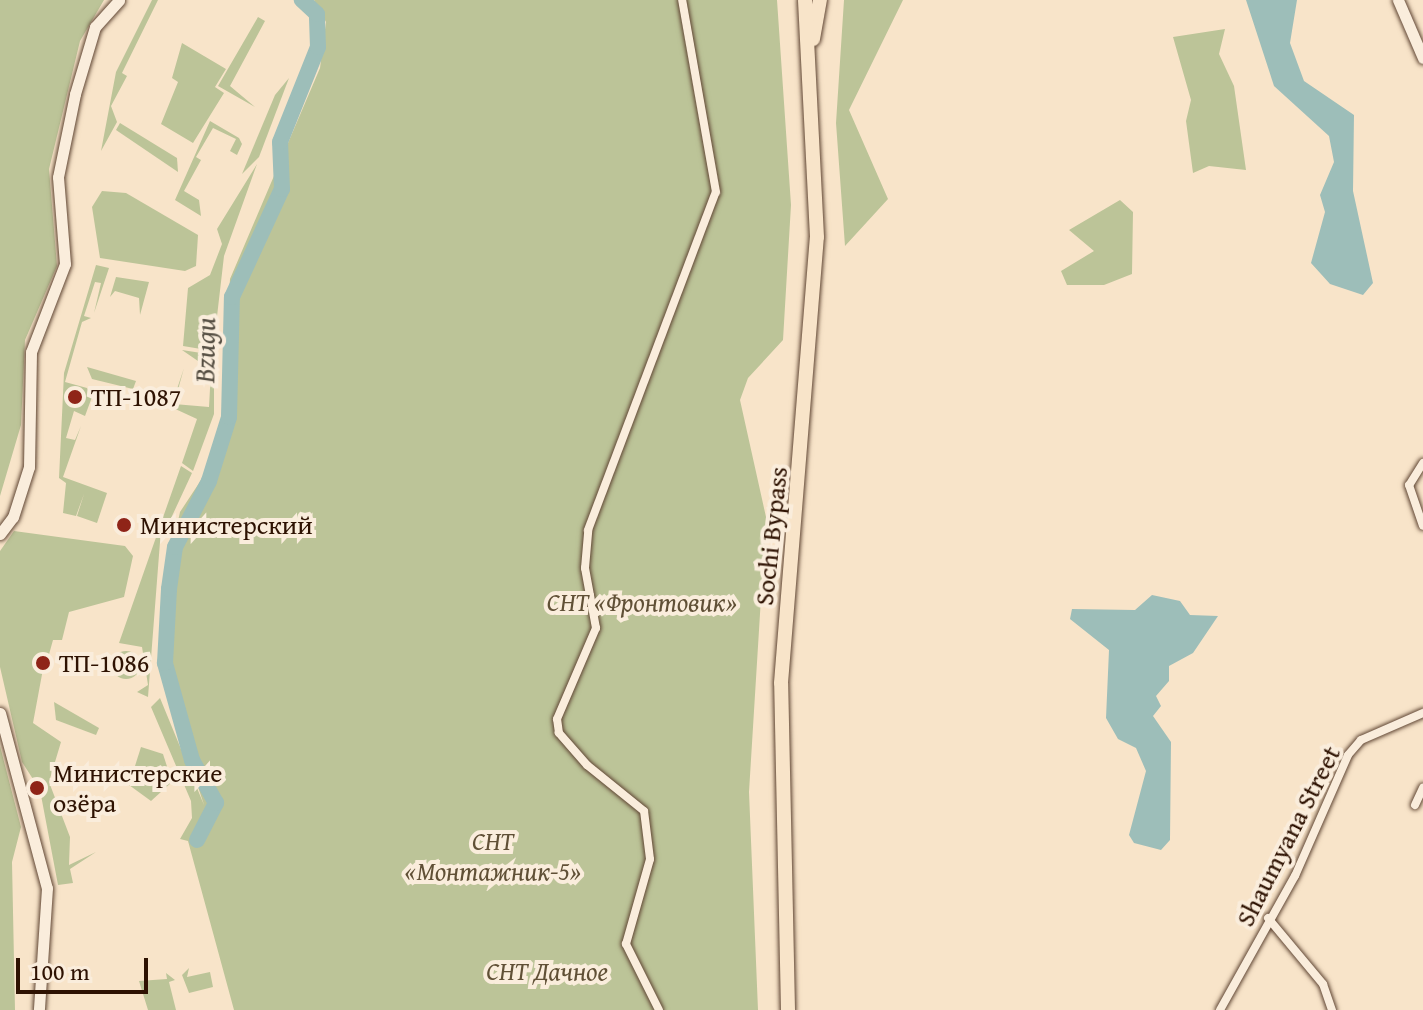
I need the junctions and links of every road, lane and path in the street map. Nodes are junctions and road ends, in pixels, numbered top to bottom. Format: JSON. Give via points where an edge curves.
{"nodes":[{"id":1,"x":119,"y":0,"type":"edge"},
{"id":2,"x":682,"y":0,"type":"edge"},
{"id":3,"x":805,"y":0,"type":"edge"},
{"id":4,"x":820,"y":0,"type":"edge"},
{"id":5,"x":1398,"y":0,"type":"edge"},
{"id":6,"x":1423,"y":58,"type":"edge"},
{"id":7,"x":809,"y":67,"type":"junction"},
{"id":8,"x":1423,"y":463,"type":"edge"},
{"id":9,"x":1423,"y":526,"type":"edge"},
{"id":10,"x":0,"y":534,"type":"edge"},
{"id":11,"x":0,"y":713,"type":"edge"},
{"id":12,"x":1423,"y":713,"type":"edge"},
{"id":13,"x":1423,"y":788,"type":"edge"},
{"id":14,"x":1415,"y":805,"type":"dead end"},
{"id":15,"x":1268,"y":918,"type":"junction"},
{"id":16,"x":39,"y":1010,"type":"edge"},
{"id":17,"x":659,"y":1010,"type":"edge"},
{"id":18,"x":788,"y":1010,"type":"edge"},
{"id":19,"x":1220,"y":1010,"type":"edge"},
{"id":20,"x":1332,"y":1010,"type":"edge"}],
"edges":[{"from":1,"to":10,"type":"street","via":[[91,36],[75,94],[58,177],[65,264],[31,352],[29,467],[13,517]]},
{"from":2,"to":17,"type":"street","via":[[716,192],[588,530],[585,568],[596,628],[557,719],[559,733],[587,765],[644,811],[650,859],[626,944]]},
{"from":3,"to":7,"type":"highway"},
{"from":4,"to":7,"type":"highway"},
{"from":5,"to":6,"type":"street"},
{"from":7,"to":18,"type":"highway","name":"Sochi Bypass","via":[[816,323],[781,715]]},
{"from":8,"to":9,"type":"street","via":[[1409,485]]},
{"from":11,"to":16,"type":"street","via":[[47,888]]},
{"from":12,"to":15,"type":"street","name":"Shaumyana Street","via":[[1361,740],[1348,755]]},
{"from":13,"to":14,"type":"street"},
{"from":15,"to":19,"type":"street","name":"Shaumyana Street"},
{"from":15,"to":20,"type":"street","via":[[1323,984]]}]}
